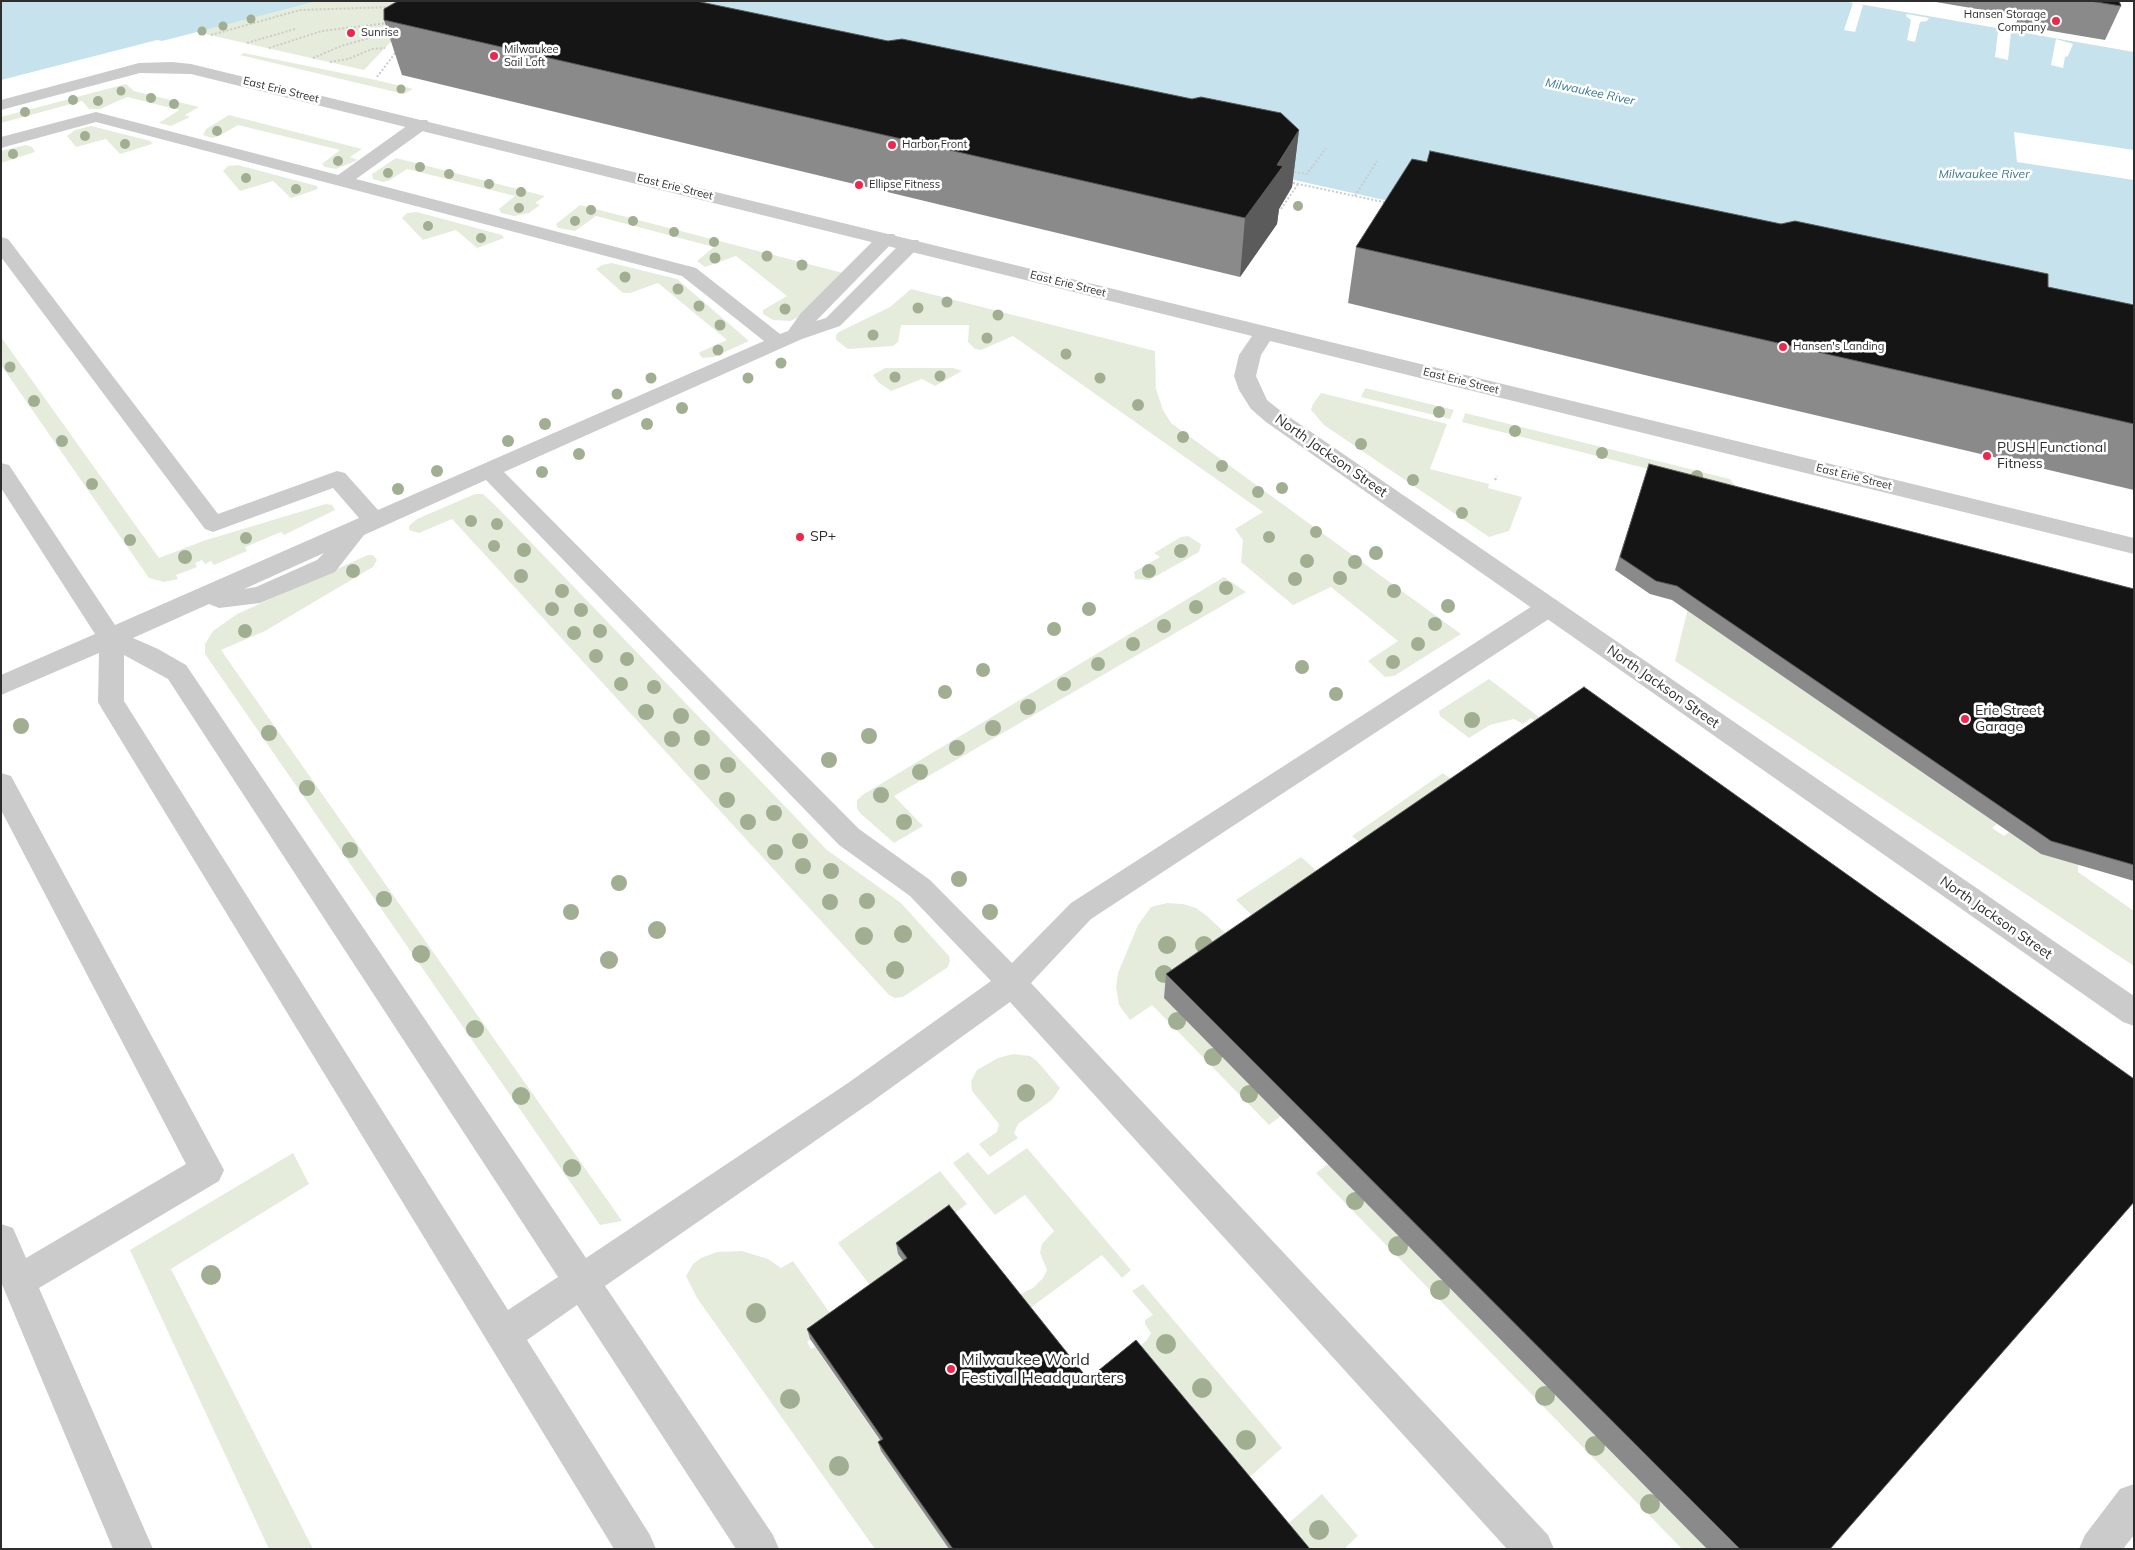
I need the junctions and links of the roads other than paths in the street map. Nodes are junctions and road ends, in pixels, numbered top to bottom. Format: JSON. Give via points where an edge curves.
{"nodes":[{"id":1,"x":1,"y":105,"type":"edge"},
{"id":2,"x":421,"y":124,"type":"junction"},
{"id":3,"x":1,"y":143,"type":"edge"},
{"id":4,"x":341,"y":181,"type":"junction"},
{"id":5,"x":887,"y":238,"type":"junction"},
{"id":6,"x":1,"y":243,"type":"edge"},
{"id":7,"x":911,"y":244,"type":"junction"},
{"id":8,"x":1265,"y":334,"type":"junction"},
{"id":9,"x":787,"y":339,"type":"junction"},
{"id":10,"x":1,"y":470,"type":"edge"},
{"id":11,"x":490,"y":471,"type":"junction"},
{"id":12,"x":365,"y":527,"type":"junction"},
{"id":13,"x":2134,"y":546,"type":"edge"},
{"id":14,"x":188,"y":604,"type":"junction"},
{"id":15,"x":1549,"y":607,"type":"junction"},
{"id":16,"x":110,"y":638,"type":"junction"},
{"id":17,"x":1,"y":686,"type":"edge"},
{"id":18,"x":1,"y":784,"type":"edge"},
{"id":19,"x":1012,"y":983,"type":"junction"},
{"id":20,"x":2134,"y":1013,"type":"edge"},
{"id":21,"x":1,"y":1240,"type":"edge"},
{"id":22,"x":581,"y":1280,"type":"junction"},
{"id":23,"x":19,"y":1281,"type":"junction"},
{"id":24,"x":504,"y":1334,"type":"junction"},
{"id":25,"x":2134,"y":1503,"type":"edge"},
{"id":26,"x":133,"y":1549,"type":"edge"},
{"id":27,"x":636,"y":1549,"type":"edge"},
{"id":28,"x":760,"y":1549,"type":"edge"},
{"id":29,"x":1534,"y":1549,"type":"edge"},
{"id":30,"x":2099,"y":1549,"type":"edge"}],
"edges":[{"from":1,"to":2,"type":"street","name":"East Erie Street","via":[[140,68],[172,67]]},
{"from":2,"to":4,"type":"street"},
{"from":2,"to":5,"type":"street","name":"East Erie Street"},
{"from":3,"to":4,"type":"street","via":[[96,117]]},
{"from":4,"to":9,"type":"street","via":[[689,272]]},
{"from":5,"to":7,"type":"street","name":"East Erie Street"},
{"from":5,"to":9,"type":"street"},
{"from":6,"to":12,"type":"street","via":[[213,524],[338,478]]},
{"from":7,"to":8,"type":"street","name":"East Erie Street"},
{"from":7,"to":9,"type":"street","via":[[833,322]]},
{"from":8,"to":13,"type":"street","name":"East Erie Street"},
{"from":8,"to":15,"type":"street","name":"North Jackson Street","via":[[1250,356],[1246,376],[1259,404]]},
{"from":9,"to":11,"type":"street"},
{"from":10,"to":16,"type":"street"},
{"from":11,"to":12,"type":"street"},
{"from":11,"to":19,"type":"street","via":[[848,837],[920,888]]},
{"from":12,"to":14,"type":"street","via":[[302,534],[236,562]]},
{"from":12,"to":14,"type":"street","via":[[326,566],[301,578],[260,595]]},
{"from":14,"to":16,"type":"street"},
{"from":15,"to":19,"type":"street","via":[[1081,911]]},
{"from":15,"to":20,"type":"street","name":"North Jackson Street"},
{"from":16,"to":17,"type":"street"},
{"from":16,"to":22,"type":"street","via":[[177,672]]},
{"from":16,"to":24,"type":"street","via":[[111,702]]},
{"from":18,"to":23,"type":"street","via":[[207,1170]]},
{"from":19,"to":22,"type":"street","via":[[859,1093]]},
{"from":19,"to":29,"type":"street"},
{"from":21,"to":23,"type":"street"},
{"from":22,"to":24,"type":"street"},
{"from":22,"to":28,"type":"street"},
{"from":23,"to":26,"type":"street"},
{"from":24,"to":27,"type":"street"},
{"from":25,"to":30,"type":"street"}]}
